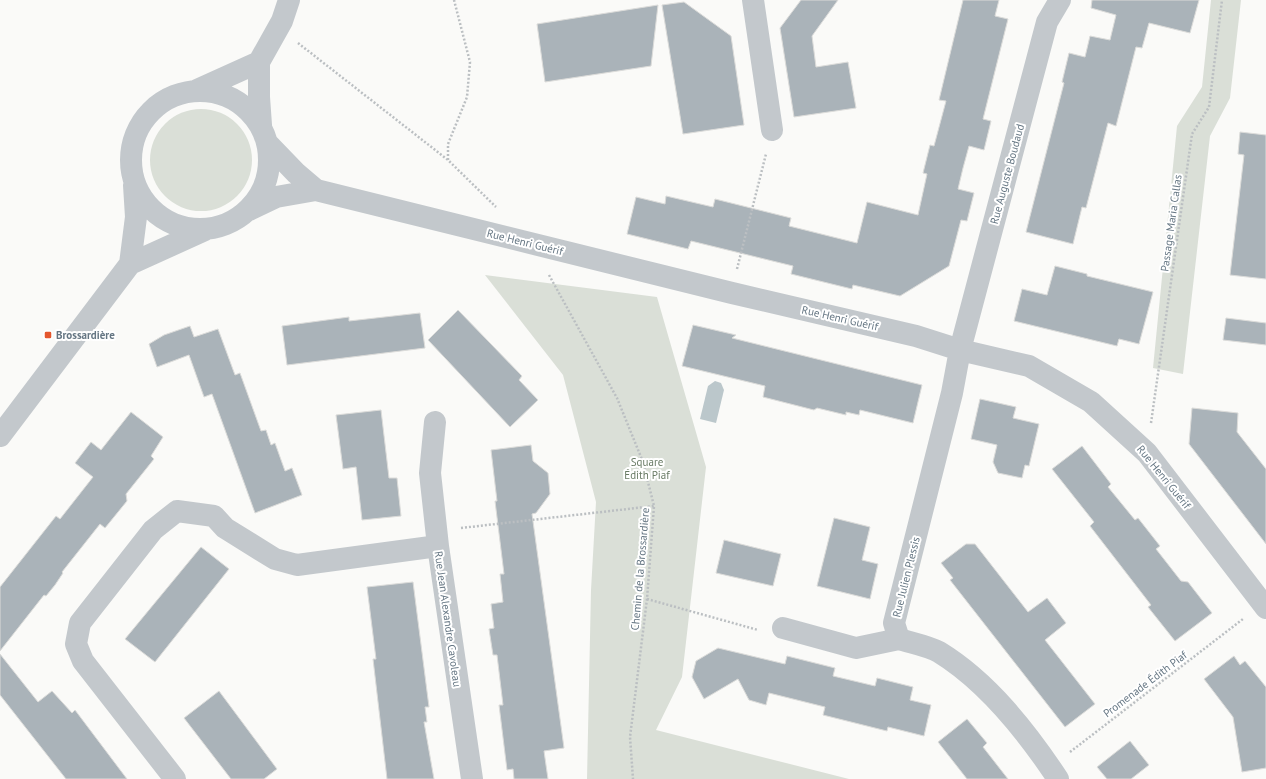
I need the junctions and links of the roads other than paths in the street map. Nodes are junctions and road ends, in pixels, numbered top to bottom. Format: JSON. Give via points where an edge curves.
{"nodes":[{"id":1,"x":289,"y":0,"type":"edge"},
{"id":2,"x":753,"y":0,"type":"edge"},
{"id":3,"x":1060,"y":0,"type":"edge"},
{"id":4,"x":259,"y":62,"type":"junction"},
{"id":5,"x":197,"y":90,"type":"junction"},
{"id":6,"x":772,"y":130,"type":"road end"},
{"id":7,"x":264,"y":134,"type":"junction"},
{"id":8,"x":134,"y":182,"type":"junction"},
{"id":9,"x":316,"y":190,"type":"junction"},
{"id":10,"x":249,"y":210,"type":"junction"},
{"id":11,"x":205,"y":230,"type":"junction"},
{"id":12,"x":130,"y":264,"type":"junction"},
{"id":13,"x":960,"y":350,"type":"junction"},
{"id":14,"x":435,"y":422,"type":"dead end"},
{"id":15,"x":0,"y":436,"type":"edge"},
{"id":16,"x":437,"y":539,"type":"junction"},
{"id":17,"x":1264,"y":606,"type":"edge"},
{"id":18,"x":783,"y":628,"type":"road end"},
{"id":19,"x":899,"y":639,"type":"junction"},
{"id":20,"x":1054,"y":773,"type":"edge"},
{"id":21,"x":175,"y":779,"type":"edge"},
{"id":22,"x":472,"y":779,"type":"edge"}],
"edges":[{"from":1,"to":4,"type":"street","via":[[280,26]]},
{"from":2,"to":6,"type":"street"},
{"from":3,"to":13,"type":"street","name":"Rue Auguste Boudaud","via":[[1047,22]]},
{"from":4,"to":5,"type":"street"},
{"from":4,"to":7,"type":"street","via":[[258,98]]},
{"from":5,"to":7,"type":"street","via":[[216,92],[233,99],[249,110]]},
{"from":5,"to":8,"type":"street","via":[[176,94],[157,105],[143,120],[133,140],[130,161]]},
{"from":7,"to":9,"type":"street","name":"Rue Henri Guérif","via":[[296,173]]},
{"from":7,"to":10,"type":"street","via":[[270,162],[267,179],[260,196]]},
{"from":8,"to":11,"type":"street","via":[[145,202],[161,218],[183,227]]},
{"from":8,"to":12,"type":"street","via":[[136,217]]},
{"from":9,"to":10,"type":"street","name":"Rue Henri Guérif","via":[[276,197]]},
{"from":9,"to":13,"type":"street","name":"Rue Henri Guérif","via":[[916,336]]},
{"from":10,"to":11,"type":"street","via":[[221,227]]},
{"from":11,"to":12,"type":"street"},
{"from":12,"to":15,"type":"street"},
{"from":13,"to":17,"type":"street","name":"Rue Henri Guérif","via":[[1029,366],[1091,402],[1147,453]]},
{"from":13,"to":19,"type":"street","name":"Rue Julien Plessis","via":[[952,393],[894,623]]},
{"from":14,"to":16,"type":"street","via":[[430,474]]},
{"from":16,"to":21,"type":"street","name":"Rue Jean Alexandre Cavoleau","via":[[297,565],[275,559],[225,528],[214,516],[177,511],[153,530],[80,623],[76,644],[83,661]]},
{"from":16,"to":22,"type":"street","name":"Rue Jean Alexandre Cavoleau"},
{"from":18,"to":19,"type":"street","via":[[856,648]]},
{"from":19,"to":20,"type":"street","via":[[938,652],[976,678]]}]}
